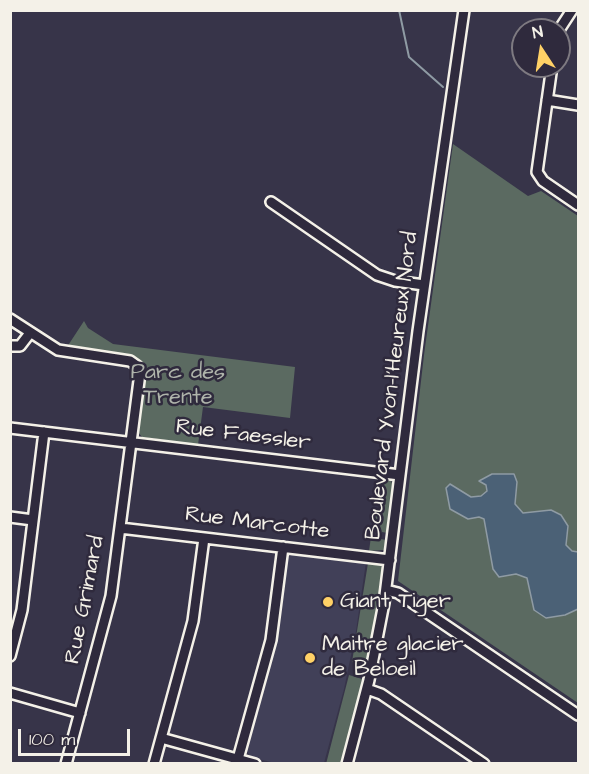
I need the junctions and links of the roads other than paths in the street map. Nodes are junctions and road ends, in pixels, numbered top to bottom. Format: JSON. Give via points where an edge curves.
{"nodes":[{"id":1,"x":464,"y":10,"type":"edge"},
{"id":2,"x":550,"y":78,"type":"edge"},
{"id":3,"x":547,"y":100,"type":"junction"},
{"id":4,"x":579,"y":105,"type":"edge"},
{"id":5,"x":271,"y":202,"type":"dead end"},
{"id":6,"x":579,"y":205,"type":"edge"},
{"id":7,"x":424,"y":285,"type":"junction"},
{"id":8,"x":10,"y":319,"type":"edge"},
{"id":9,"x":30,"y":333,"type":"junction"},
{"id":10,"x":10,"y":346,"type":"edge"},
{"id":11,"x":10,"y":428,"type":"edge"},
{"id":12,"x":44,"y":432,"type":"junction"},
{"id":13,"x":131,"y":442,"type":"junction"},
{"id":14,"x":400,"y":475,"type":"junction"},
{"id":15,"x":10,"y":517,"type":"edge"},
{"id":16,"x":33,"y":520,"type":"junction"},
{"id":17,"x":120,"y":528,"type":"junction"},
{"id":18,"x":204,"y":538,"type":"junction"},
{"id":19,"x":283,"y":547,"type":"junction"},
{"id":20,"x":390,"y":560,"type":"junction"},
{"id":21,"x":386,"y":590,"type":"junction"},
{"id":22,"x":10,"y":656,"type":"edge"},
{"id":23,"x":367,"y":689,"type":"junction"},
{"id":24,"x":10,"y":693,"type":"edge"},
{"id":25,"x":80,"y":713,"type":"junction"},
{"id":26,"x":579,"y":715,"type":"edge"},
{"id":27,"x":161,"y":738,"type":"junction"},
{"id":28,"x":238,"y":759,"type":"junction"},
{"id":29,"x":66,"y":764,"type":"edge"},
{"id":30,"x":154,"y":764,"type":"edge"},
{"id":31,"x":255,"y":764,"type":"edge"},
{"id":32,"x":347,"y":764,"type":"edge"},
{"id":33,"x":484,"y":764,"type":"edge"}],
"edges":[{"from":1,"to":7,"type":"street","name":"Boulevard Yvon-l'Heureux Nord"},
{"from":2,"to":3,"type":"street"},
{"from":3,"to":4,"type":"street"},
{"from":3,"to":6,"type":"street","via":[[537,167],[539,177]]},
{"from":5,"to":7,"type":"street","via":[[377,275]]},
{"from":7,"to":14,"type":"street","name":"Boulevard Yvon-l'Heureux Nord"},
{"from":8,"to":9,"type":"street"},
{"from":9,"to":10,"type":"street","via":[[20,346]]},
{"from":9,"to":13,"type":"street","name":"Rue Grimard","via":[[61,351],[136,364],[140,376]]},
{"from":11,"to":12,"type":"street","name":"Rue Faessler"},
{"from":12,"to":13,"type":"street","name":"Rue Faessler"},
{"from":12,"to":16,"type":"street"},
{"from":13,"to":14,"type":"street","name":"Rue Faessler"},
{"from":13,"to":17,"type":"street","name":"Rue Grimard"},
{"from":14,"to":20,"type":"street","name":"Boulevard Yvon-l'Heureux Nord"},
{"from":15,"to":16,"type":"street"},
{"from":16,"to":22,"type":"street"},
{"from":17,"to":18,"type":"street","name":"Rue Marcotte"},
{"from":17,"to":25,"type":"street","name":"Rue Grimard","via":[[110,602]]},
{"from":18,"to":19,"type":"street","name":"Rue Marcotte"},
{"from":18,"to":27,"type":"street","via":[[193,621]]},
{"from":19,"to":20,"type":"street","name":"Rue Marcotte"},
{"from":19,"to":28,"type":"street","via":[[271,640]]},
{"from":20,"to":21,"type":"street","name":"Boulevard Yvon-l'Heureux Nord"},
{"from":21,"to":23,"type":"street","name":"Boulevard Yvon-l'Heureux Nord"},
{"from":21,"to":26,"type":"street","via":[[398,592]]},
{"from":23,"to":32,"type":"street","name":"Boulevard Yvon-l'Heureux Nord"},
{"from":23,"to":33,"type":"street","via":[[381,694]]},
{"from":24,"to":25,"type":"street"},
{"from":25,"to":29,"type":"street","name":"Rue Grimard"},
{"from":27,"to":28,"type":"street"},
{"from":27,"to":30,"type":"street"},
{"from":28,"to":31,"type":"street"}]}
